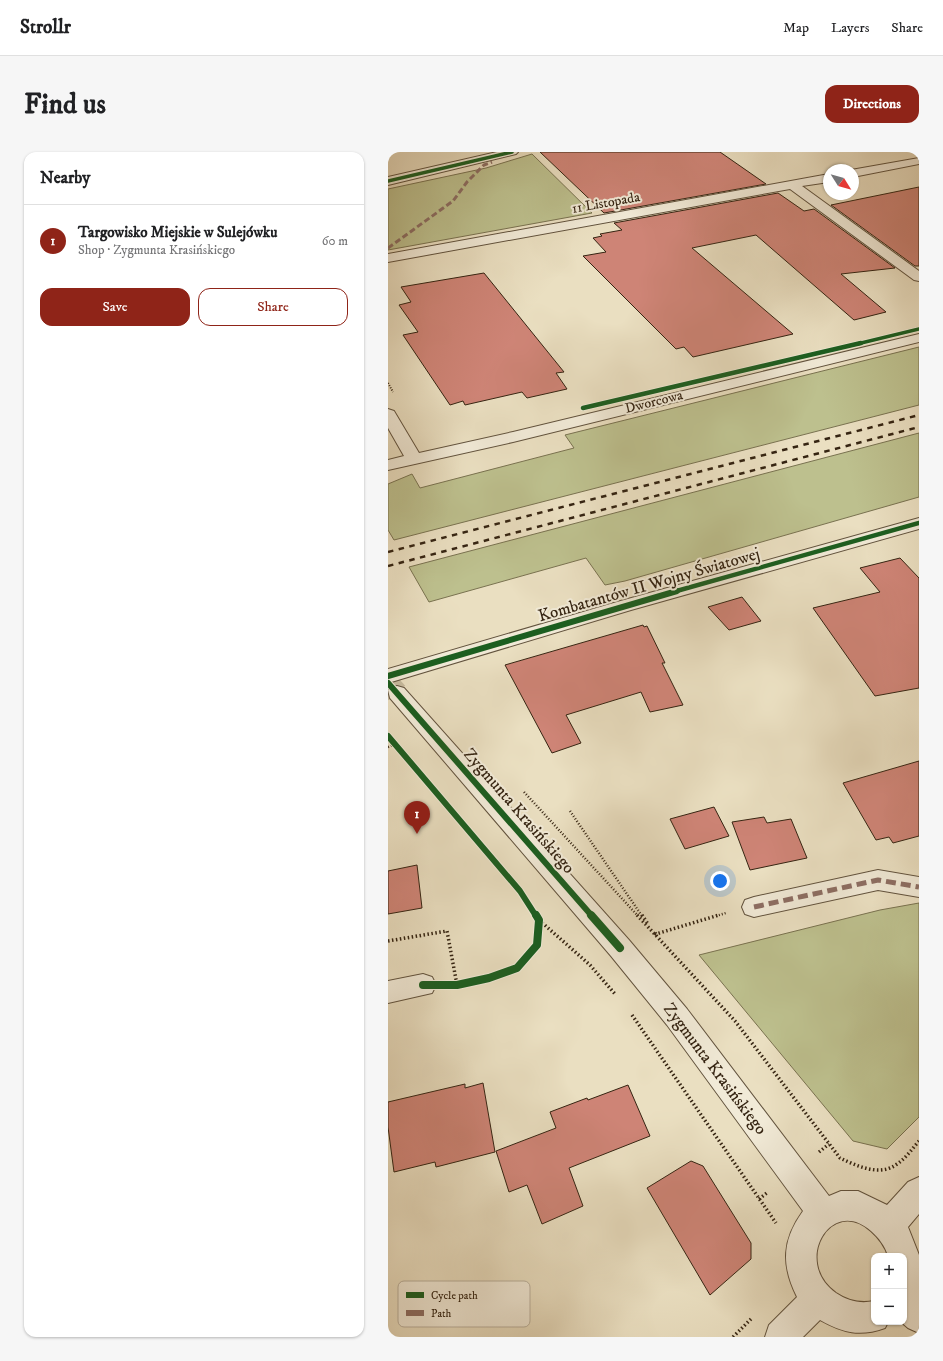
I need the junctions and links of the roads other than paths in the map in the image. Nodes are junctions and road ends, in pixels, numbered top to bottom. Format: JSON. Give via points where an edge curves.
{"nodes":[{"id":1,"x":512,"y":152,"type":"edge"},
{"id":2,"x":919,"y":161,"type":"edge"},
{"id":3,"x":859,"y":172,"type":"edge"},
{"id":4,"x":823,"y":179,"type":"edge"},
{"id":5,"x":388,"y":181,"type":"edge"},
{"id":6,"x":791,"y":184,"type":"junction"},
{"id":7,"x":388,"y":258,"type":"edge"},
{"id":8,"x":919,"y":277,"type":"edge"},
{"id":9,"x":919,"y":338,"type":"edge"},
{"id":10,"x":388,"y":414,"type":"edge"},
{"id":11,"x":414,"y":459,"type":"junction"},
{"id":12,"x":388,"y":465,"type":"edge"},
{"id":13,"x":919,"y":523,"type":"edge"},
{"id":14,"x":392,"y":684,"type":"edge"},
{"id":15,"x":919,"y":887,"type":"edge"},
{"id":16,"x":754,"y":907,"type":"road end"},
{"id":17,"x":422,"y":985,"type":"dead end"},
{"id":18,"x":388,"y":992,"type":"edge"},
{"id":19,"x":919,"y":1192,"type":"edge"},
{"id":20,"x":824,"y":1213,"type":"junction"},
{"id":21,"x":892,"y":1223,"type":"junction"},
{"id":22,"x":907,"y":1289,"type":"edge"},
{"id":23,"x":818,"y":1298,"type":"junction"},
{"id":24,"x":907,"y":1306,"type":"edge"},
{"id":25,"x":919,"y":1317,"type":"edge"},
{"id":26,"x":871,"y":1318,"type":"edge"},
{"id":27,"x":781,"y":1337,"type":"edge"}],
"edges":[{"from":1,"to":5,"type":"street"},
{"from":2,"to":3,"type":"street"},
{"from":4,"to":6,"type":"street","name":"11 Listopada"},
{"from":6,"to":7,"type":"street","name":"11 Listopada"},
{"from":6,"to":8,"type":"street"},
{"from":9,"to":11,"type":"street","name":"Dworcowa"},
{"from":10,"to":11,"type":"street"},
{"from":11,"to":12,"type":"street","name":"Dworcowa"},
{"from":13,"to":14,"type":"street","name":"Kombatantów II Wojny Światowej","via":[[632,604]]},
{"from":14,"to":20,"type":"street","name":"Zygmunta Krasińskiego","via":[[677,1017]]},
{"from":15,"to":16,"type":"street","via":[[901,886],[878,880]]},
{"from":17,"to":18,"type":"street"},
{"from":19,"to":21,"type":"street"},
{"from":20,"to":21,"type":"street","via":[[837,1207],[860,1206]]},
{"from":20,"to":23,"type":"street","via":[[812,1223],[804,1236],[800,1251],[802,1268],[808,1284]]},
{"from":21,"to":22,"type":"street","via":[[902,1236],[909,1252],[911,1269]]},
{"from":23,"to":26,"type":"street","via":[[833,1310],[852,1318]]},
{"from":23,"to":27,"type":"street"},
{"from":24,"to":25,"type":"street"}]}
